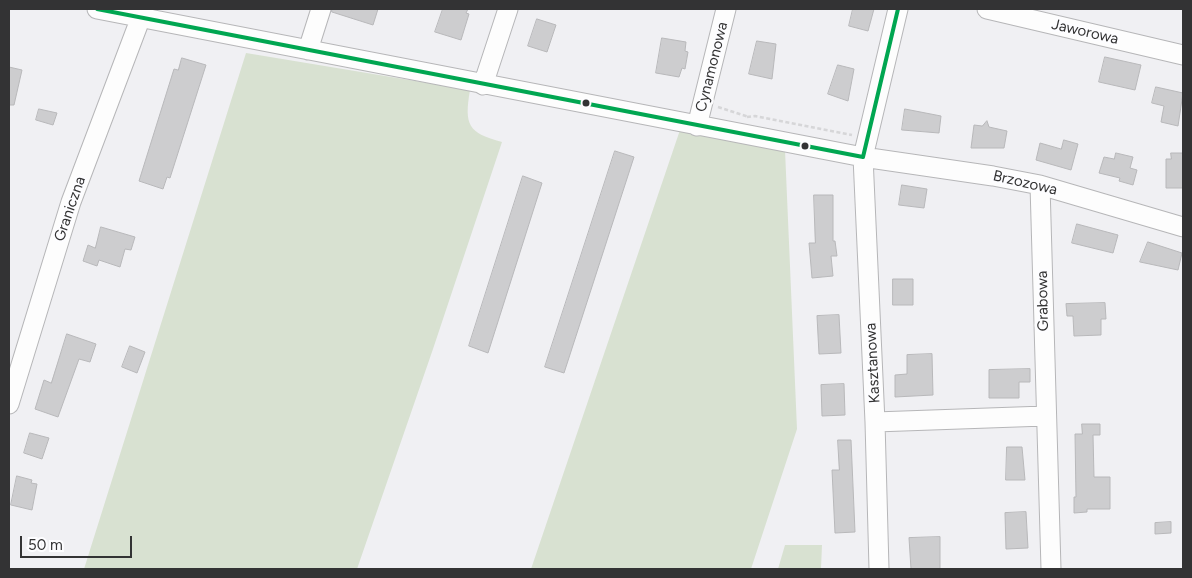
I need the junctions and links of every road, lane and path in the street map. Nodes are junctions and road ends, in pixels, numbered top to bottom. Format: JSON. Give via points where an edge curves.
{"nodes":[{"id":1,"x":97,"y":9,"type":"edge"},
{"id":2,"x":321,"y":9,"type":"edge"},
{"id":3,"x":508,"y":9,"type":"edge"},
{"id":4,"x":726,"y":9,"type":"edge"},
{"id":5,"x":898,"y":9,"type":"edge"},
{"id":6,"x":987,"y":9,"type":"edge"},
{"id":7,"x":143,"y":13,"type":"edge"},
{"id":8,"x":308,"y":50,"type":"junction"},
{"id":9,"x":1183,"y":55,"type":"edge"},
{"id":10,"x":483,"y":86,"type":"junction"},
{"id":11,"x":697,"y":126,"type":"junction"},
{"id":12,"x":863,"y":158,"type":"junction"},
{"id":13,"x":1040,"y":185,"type":"junction"},
{"id":14,"x":1183,"y":227,"type":"edge"},
{"id":15,"x":9,"y":404,"type":"edge"},
{"id":16,"x":1046,"y":416,"type":"junction"},
{"id":17,"x":876,"y":422,"type":"junction"},
{"id":18,"x":879,"y":569,"type":"edge"},
{"id":19,"x":1051,"y":569,"type":"edge"}],
"edges":[{"from":1,"to":7,"type":"street","name":"Brzozowa"},
{"from":2,"to":8,"type":"street"},
{"from":3,"to":10,"type":"street"},
{"from":4,"to":11,"type":"street","name":"Cynamonowa"},
{"from":5,"to":12,"type":"street","name":"Kasztanowa"},
{"from":6,"to":9,"type":"street","name":"Jaworowa"},
{"from":7,"to":8,"type":"street","name":"Brzozowa"},
{"from":7,"to":15,"type":"street","name":"Graniczna","via":[[71,202]]},
{"from":8,"to":10,"type":"street","name":"Brzozowa"},
{"from":10,"to":11,"type":"street","name":"Brzozowa"},
{"from":11,"to":12,"type":"street","name":"Brzozowa"},
{"from":12,"to":13,"type":"street","name":"Brzozowa"},
{"from":12,"to":17,"type":"street","name":"Kasztanowa"},
{"from":13,"to":14,"type":"street","name":"Brzozowa"},
{"from":13,"to":16,"type":"street","name":"Grabowa"},
{"from":16,"to":17,"type":"street"},
{"from":16,"to":19,"type":"street","name":"Grabowa"},
{"from":17,"to":18,"type":"street","name":"Kasztanowa"}]}
